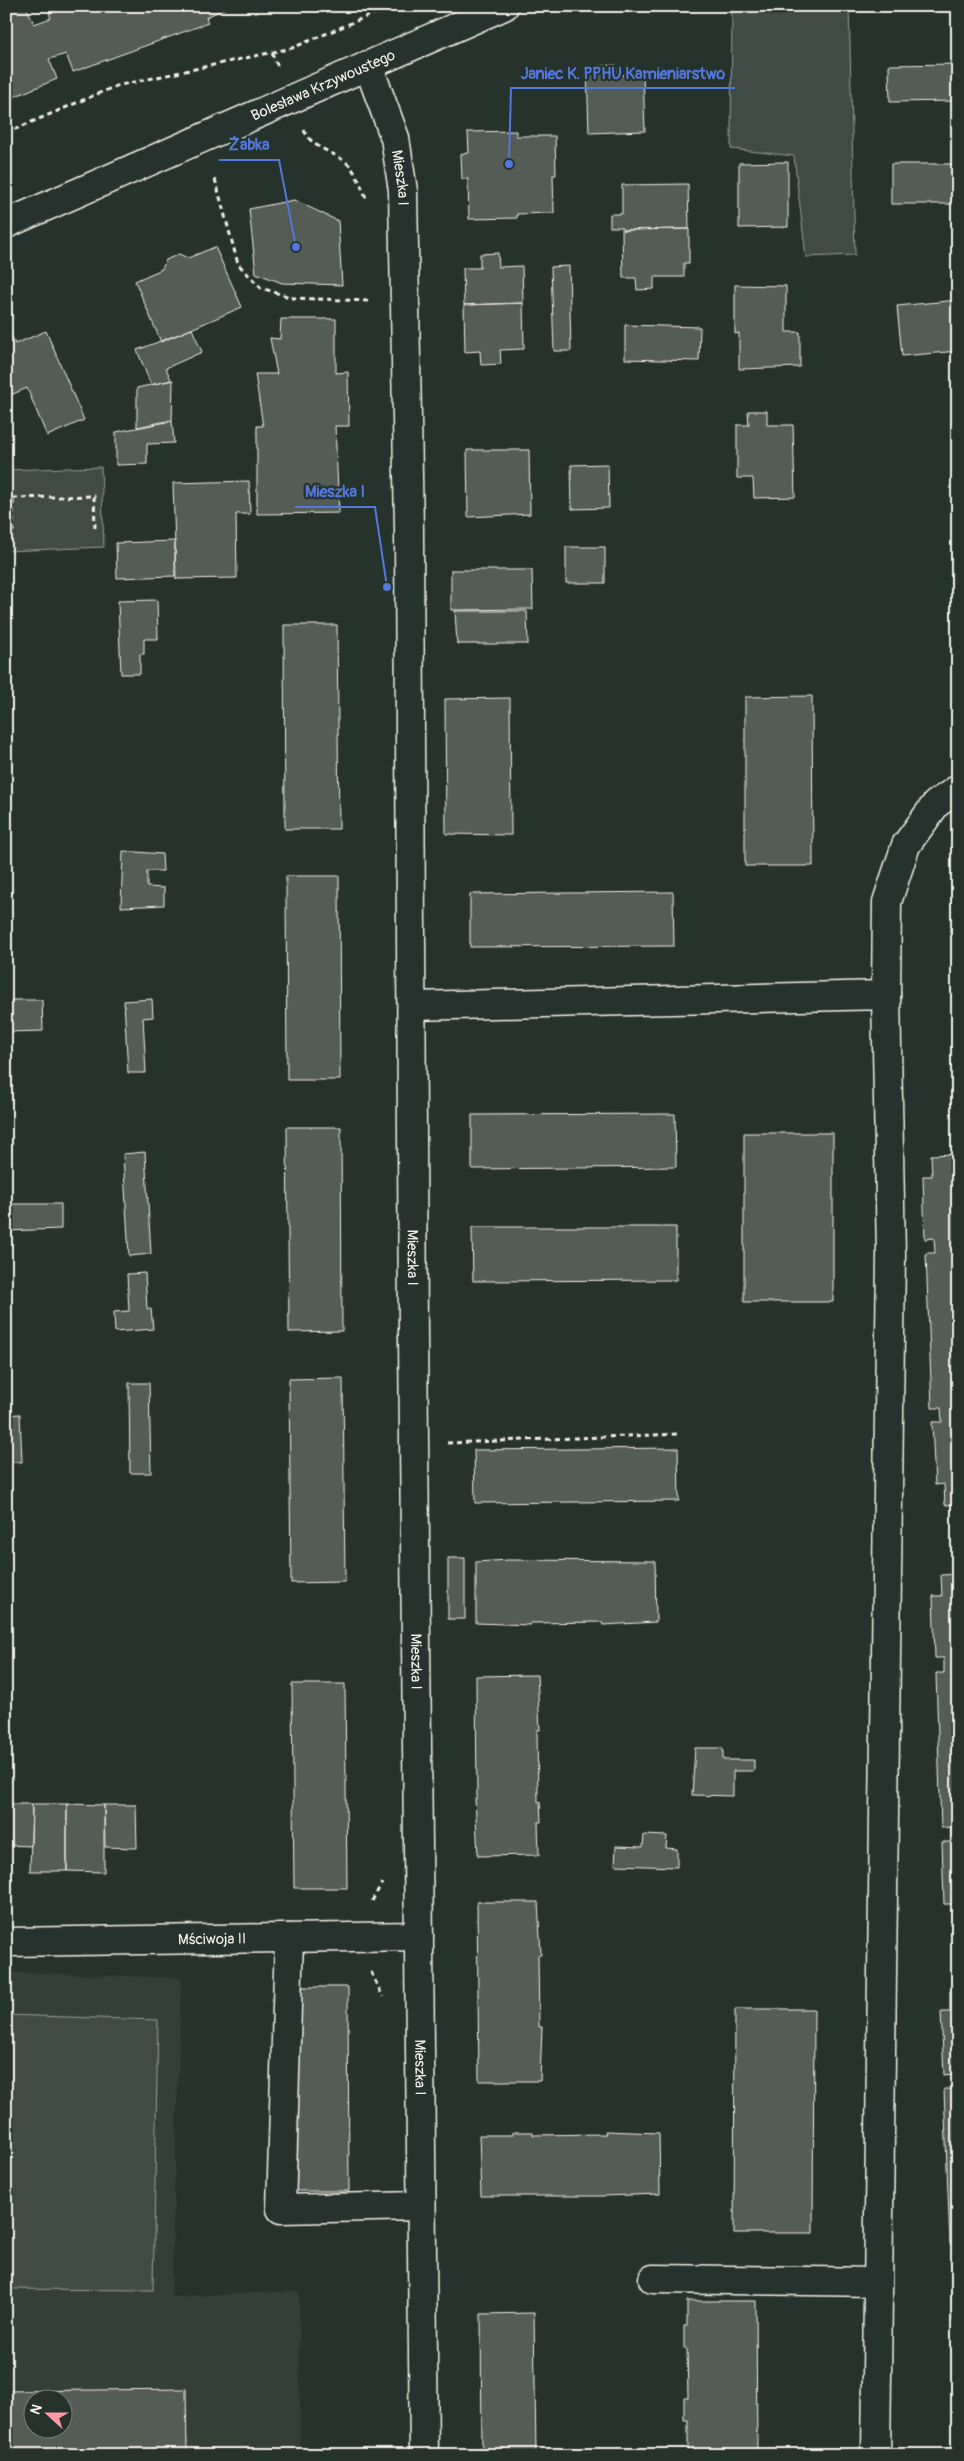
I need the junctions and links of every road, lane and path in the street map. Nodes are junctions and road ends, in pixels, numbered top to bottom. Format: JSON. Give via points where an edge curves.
{"nodes":[{"id":1,"x":392,"y":6,"type":"edge"},
{"id":2,"x":504,"y":6,"type":"edge"},
{"id":3,"x":368,"y":65,"type":"junction"},
{"id":4,"x":6,"y":133,"type":"edge"},
{"id":5,"x":215,"y":179,"type":"dead end"},
{"id":6,"x":6,"y":224,"type":"edge"},
{"id":7,"x":378,"y":302,"type":"dead end"},
{"id":8,"x":6,"y":497,"type":"edge"},
{"id":9,"x":13,"y":498,"type":"junction"},
{"id":10,"x":95,"y":528,"type":"dead end"},
{"id":11,"x":13,"y":533,"type":"dead end"},
{"id":12,"x":958,"y":789,"type":"edge"},
{"id":13,"x":886,"y":995,"type":"junction"},
{"id":14,"x":412,"y":1006,"type":"junction"},
{"id":15,"x":679,"y":1434,"type":"dead end"},
{"id":16,"x":444,"y":1444,"type":"dead end"},
{"id":17,"x":419,"y":1936,"type":"junction"},
{"id":18,"x":289,"y":1938,"type":"junction"},
{"id":19,"x":6,"y":1942,"type":"edge"},
{"id":20,"x":420,"y":2206,"type":"junction"},
{"id":21,"x":653,"y":2279,"type":"dead end"},
{"id":22,"x":878,"y":2282,"type":"junction"},
{"id":23,"x":424,"y":2455,"type":"edge"},
{"id":24,"x":876,"y":2455,"type":"edge"}],
"edges":[{"from":1,"to":4,"type":"path","via":[[292,48],[116,86]]},
{"from":2,"to":3,"type":"street","name":"Bolesława Krzywoustego"},
{"from":3,"to":6,"type":"street","name":"Bolesława Krzywoustego"},
{"from":3,"to":14,"type":"street","name":"Mieszka I","via":[[395,138],[403,191]]},
{"from":5,"to":7,"type":"path","via":[[238,264],[261,288],[293,298]]},
{"from":8,"to":9,"type":"path"},
{"from":9,"to":10,"type":"path","via":[[94,496]]},
{"from":9,"to":11,"type":"path"},
{"from":12,"to":13,"type":"street","via":[[936,804],[906,845],[887,902]]},
{"from":13,"to":14,"type":"street"},
{"from":13,"to":22,"type":"street","via":[[891,1255]]},
{"from":14,"to":17,"type":"street","name":"Mieszka I"},
{"from":15,"to":16,"type":"path"},
{"from":17,"to":18,"type":"street","name":"Mściwoja II"},
{"from":17,"to":20,"type":"street","name":"Mieszka I"},
{"from":18,"to":19,"type":"street","name":"Mściwoja II"},
{"from":18,"to":20,"type":"street","via":[[281,2208]]},
{"from":20,"to":23,"type":"street","name":"Mieszka I"},
{"from":21,"to":22,"type":"street"},
{"from":22,"to":24,"type":"street"}]}
